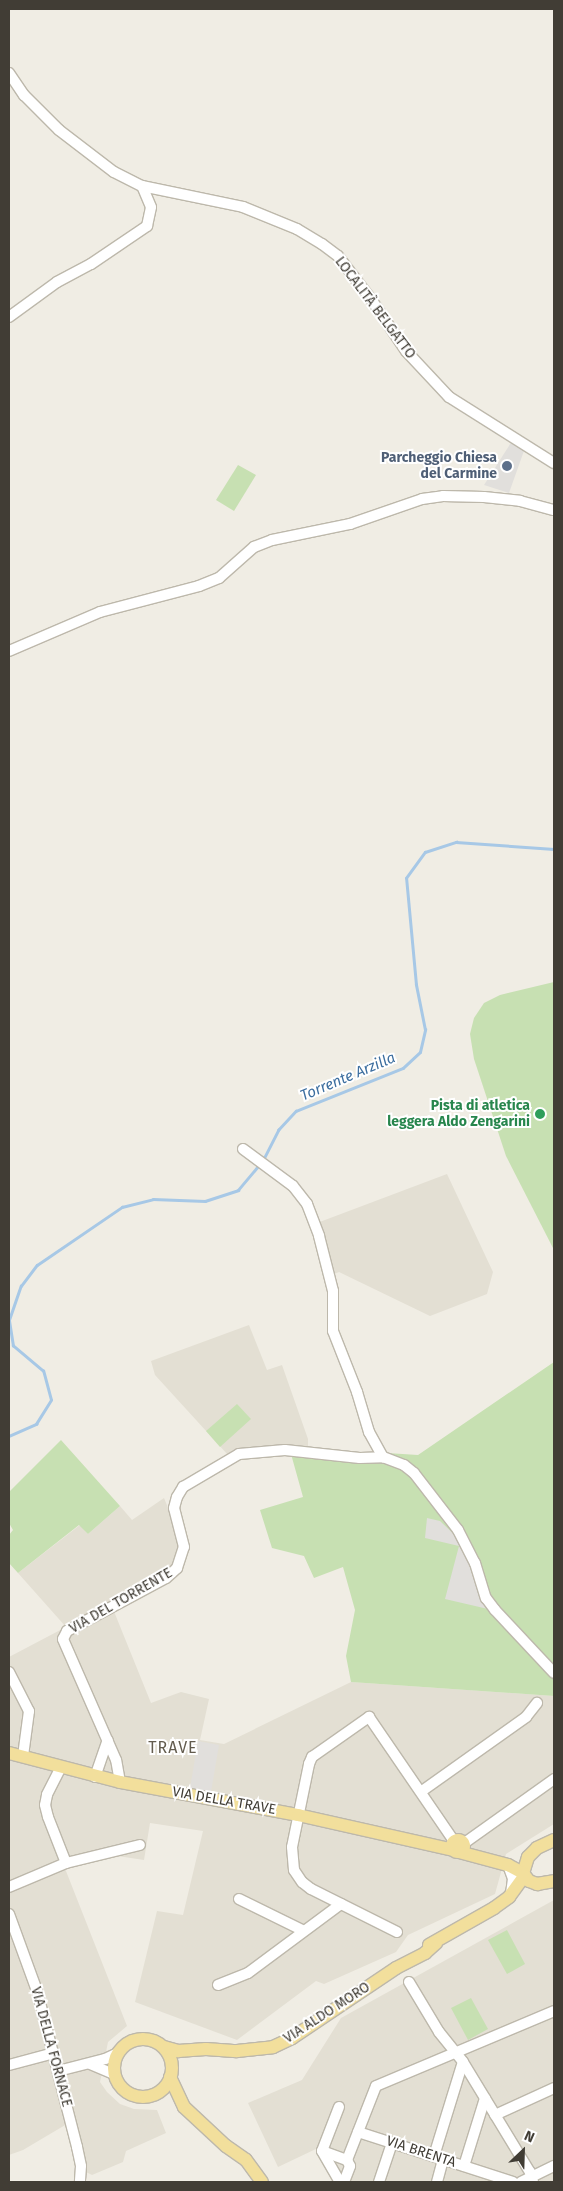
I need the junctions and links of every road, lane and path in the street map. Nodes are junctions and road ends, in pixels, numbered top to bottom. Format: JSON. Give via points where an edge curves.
{"nodes":[{"id":1,"x":9,"y":74,"type":"edge"},
{"id":2,"x":142,"y":186,"type":"junction"},
{"id":3,"x":9,"y":317,"type":"edge"},
{"id":4,"x":554,"y":464,"type":"edge"},
{"id":5,"x":554,"y":510,"type":"edge"},
{"id":6,"x":9,"y":650,"type":"edge"},
{"id":7,"x":243,"y":1149,"type":"dead end"},
{"id":8,"x":383,"y":1457,"type":"junction"},
{"id":9,"x":9,"y":1672,"type":"edge"},
{"id":10,"x":554,"y":1673,"type":"edge"},
{"id":11,"x":537,"y":1703,"type":"dead end"},
{"id":12,"x":108,"y":1740,"type":"junction"},
{"id":13,"x":9,"y":1753,"type":"edge"},
{"id":14,"x":23,"y":1756,"type":"junction"},
{"id":15,"x":61,"y":1767,"type":"junction"},
{"id":16,"x":95,"y":1777,"type":"junction"},
{"id":17,"x":554,"y":1779,"type":"edge"},
{"id":18,"x":120,"y":1782,"type":"junction"},
{"id":19,"x":422,"y":1792,"type":"junction"},
{"id":20,"x":298,"y":1815,"type":"junction"},
{"id":21,"x":554,"y":1840,"type":"edge"},
{"id":22,"x":140,"y":1845,"type":"dead end"},
{"id":23,"x":455,"y":1846,"type":"junction"},
{"id":24,"x":528,"y":1857,"type":"junction"},
{"id":25,"x":66,"y":1863,"type":"junction"},
{"id":26,"x":508,"y":1865,"type":"junction"},
{"id":27,"x":524,"y":1874,"type":"junction"},
{"id":28,"x":554,"y":1881,"type":"edge"},
{"id":29,"x":537,"y":1884,"type":"junction"},
{"id":30,"x":9,"y":1887,"type":"edge"},
{"id":31,"x":510,"y":1897,"type":"junction"},
{"id":32,"x":239,"y":1898,"type":"dead end"},
{"id":33,"x":341,"y":1904,"type":"junction"},
{"id":34,"x":9,"y":1914,"type":"edge"},
{"id":35,"x":304,"y":1931,"type":"junction"},
{"id":36,"x":397,"y":1932,"type":"dead end"},
{"id":37,"x":409,"y":1982,"type":"dead end"},
{"id":38,"x":218,"y":1985,"type":"dead end"},
{"id":39,"x":554,"y":2011,"type":"edge"},
{"id":40,"x":164,"y":2047,"type":"junction"},
{"id":41,"x":196,"y":2050,"type":"junction"},
{"id":42,"x":53,"y":2051,"type":"junction"},
{"id":43,"x":456,"y":2052,"type":"junction"},
{"id":44,"x":118,"y":2053,"type":"junction"},
{"id":45,"x":463,"y":2062,"type":"junction"},
{"id":46,"x":90,"y":2063,"type":"junction"},
{"id":47,"x":9,"y":2065,"type":"edge"},
{"id":48,"x":58,"y":2070,"type":"junction"},
{"id":49,"x":171,"y":2072,"type":"junction"},
{"id":50,"x":113,"y":2074,"type":"junction"},
{"id":51,"x":554,"y":2088,"type":"edge"},
{"id":52,"x":151,"y":2095,"type":"junction"},
{"id":53,"x":485,"y":2098,"type":"junction"},
{"id":54,"x":184,"y":2106,"type":"junction"},
{"id":55,"x":339,"y":2107,"type":"dead end"},
{"id":56,"x":495,"y":2115,"type":"junction"},
{"id":57,"x":358,"y":2132,"type":"junction"},
{"id":58,"x":392,"y":2143,"type":"junction"},
{"id":59,"x":322,"y":2151,"type":"junction"},
{"id":60,"x":439,"y":2158,"type":"junction"},
{"id":61,"x":347,"y":2160,"type":"junction"},
{"id":62,"x":464,"y":2166,"type":"junction"},
{"id":63,"x":554,"y":2166,"type":"edge"},
{"id":64,"x":536,"y":2179,"type":"edge"},
{"id":65,"x":80,"y":2182,"type":"edge"},
{"id":66,"x":260,"y":2182,"type":"edge"},
{"id":67,"x":342,"y":2182,"type":"edge"},
{"id":68,"x":379,"y":2182,"type":"edge"},
{"id":69,"x":437,"y":2182,"type":"edge"},
{"id":70,"x":513,"y":2182,"type":"edge"},
{"id":71,"x":521,"y":2182,"type":"edge"}],
"edges":[{"from":1,"to":2,"type":"street","name":"LOCALITÀ BELGATTO","via":[[24,95],[59,130],[114,172]]},
{"from":2,"to":3,"type":"street","via":[[151,207],[147,226],[99,259],[57,282]]},
{"from":2,"to":4,"type":"street","name":"LOCALITÀ BELGATTO","via":[[243,207],[297,229],[322,244],[338,256],[406,351],[449,396]]},
{"from":5,"to":6,"type":"street","via":[[484,496],[422,499],[350,524],[272,540],[254,548],[219,578],[100,612]]},
{"from":7,"to":8,"type":"street","via":[[293,1186],[307,1204],[333,1291],[333,1331],[369,1432]]},
{"from":8,"to":10,"type":"street","via":[[404,1465],[432,1496],[468,1548],[486,1598]]},
{"from":8,"to":12,"type":"street","name":"VIA DEL TORRENTE","via":[[360,1458],[285,1450],[239,1454],[183,1487],[174,1508],[184,1547],[177,1568],[166,1578],[66,1631],[63,1639]]},
{"from":9,"to":14,"type":"street","via":[[29,1711]]},
{"from":11,"to":19,"type":"street","via":[[526,1717]]},
{"from":12,"to":16,"type":"street"},
{"from":12,"to":18,"type":"street","name":"VIA DEL TORRENTE"},
{"from":13,"to":14,"type":"main road","name":"VIA DELLA TRAVE"},
{"from":14,"to":15,"type":"main road","name":"VIA DELLA TRAVE"},
{"from":15,"to":16,"type":"main road","name":"VIA DELLA TRAVE"},
{"from":15,"to":25,"type":"street","via":[[45,1805]]},
{"from":16,"to":18,"type":"main road","name":"VIA DELLA TRAVE"},
{"from":17,"to":23,"type":"street"},
{"from":18,"to":20,"type":"main road","name":"VIA DELLA TRAVE"},
{"from":19,"to":20,"type":"street","via":[[369,1717],[312,1757]]},
{"from":19,"to":23,"type":"street"},
{"from":20,"to":23,"type":"main road","name":"VIA DELLA TRAVE"},
{"from":20,"to":33,"type":"street","via":[[292,1847],[294,1870],[311,1890]]},
{"from":21,"to":24,"type":"main road","via":[[537,1848]]},
{"from":22,"to":25,"type":"street"},
{"from":23,"to":26,"type":"main road","name":"VIA DELLA TRAVE"},
{"from":24,"to":26,"type":"main road"},
{"from":24,"to":27,"type":"main road"},
{"from":25,"to":30,"type":"street"},
{"from":26,"to":27,"type":"main road","name":"VIA DELLA TRAVE"},
{"from":26,"to":31,"type":"street","via":[[513,1879]]},
{"from":27,"to":29,"type":"main road","name":"VIA DELLA TRAVE"},
{"from":27,"to":31,"type":"main road","name":"VIA ALDO MORO"},
{"from":28,"to":29,"type":"main road"},
{"from":29,"to":31,"type":"main road","name":"VIA ALDO MORO"},
{"from":31,"to":41,"type":"main road","name":"VIA ALDO MORO","via":[[413,1953],[396,1968],[292,2038],[273,2047],[252,2051]]},
{"from":32,"to":35,"type":"street"},
{"from":33,"to":35,"type":"street"},
{"from":33,"to":36,"type":"street"},
{"from":34,"to":42,"type":"street","name":"VIA DELLA FORNACE","via":[[32,1974]]},
{"from":35,"to":38,"type":"street","via":[[248,1973]]},
{"from":37,"to":43,"type":"street","via":[[439,2032]]},
{"from":39,"to":43,"type":"street"},
{"from":40,"to":41,"type":"main road","name":"VIA ALDO MORO","via":[[178,2051]]},
{"from":40,"to":44,"type":"main road","name":"VIA ALDO MORO","via":[[153,2041],[133,2040]]},
{"from":40,"to":49,"type":"main road","via":[[171,2059]]},
{"from":41,"to":49,"type":"main road"},
{"from":42,"to":47,"type":"street"},
{"from":42,"to":48,"type":"street","name":"VIA DELLA FORNACE"},
{"from":43,"to":45,"type":"street"},
{"from":43,"to":57,"type":"street","via":[[376,2086]]},
{"from":44,"to":46,"type":"street","name":"VIA ALDO MORO"},
{"from":44,"to":50,"type":"main road","via":[[113,2063]]},
{"from":45,"to":53,"type":"street"},
{"from":45,"to":60,"type":"street"},
{"from":46,"to":48,"type":"street","name":"VIA ALDO MORO"},
{"from":46,"to":50,"type":"street"},
{"from":48,"to":65,"type":"street","name":"VIA DELLA FORNACE","via":[[81,2166]]},
{"from":49,"to":52,"type":"main road","via":[[159,2091]]},
{"from":49,"to":54,"type":"main road"},
{"from":50,"to":52,"type":"main road","via":[[123,2090],[132,2095]]},
{"from":51,"to":56,"type":"street"},
{"from":52,"to":54,"type":"main road"},
{"from":53,"to":56,"type":"street"},
{"from":53,"to":62,"type":"street"},
{"from":54,"to":66,"type":"main road"},
{"from":55,"to":59,"type":"street"},
{"from":56,"to":64,"type":"street"},
{"from":57,"to":58,"type":"street","name":"VIA BRENTA"},
{"from":57,"to":61,"type":"street"},
{"from":58,"to":60,"type":"street","name":"VIA BRENTA"},
{"from":58,"to":68,"type":"street"},
{"from":59,"to":61,"type":"street"},
{"from":59,"to":67,"type":"street"},
{"from":60,"to":62,"type":"street","name":"VIA BRENTA"},
{"from":60,"to":69,"type":"street"},
{"from":61,"to":67,"type":"street","via":[[350,2166]]},
{"from":62,"to":70,"type":"street","name":"VIA BRENTA"},
{"from":63,"to":64,"type":"street"},
{"from":64,"to":71,"type":"street"}]}
